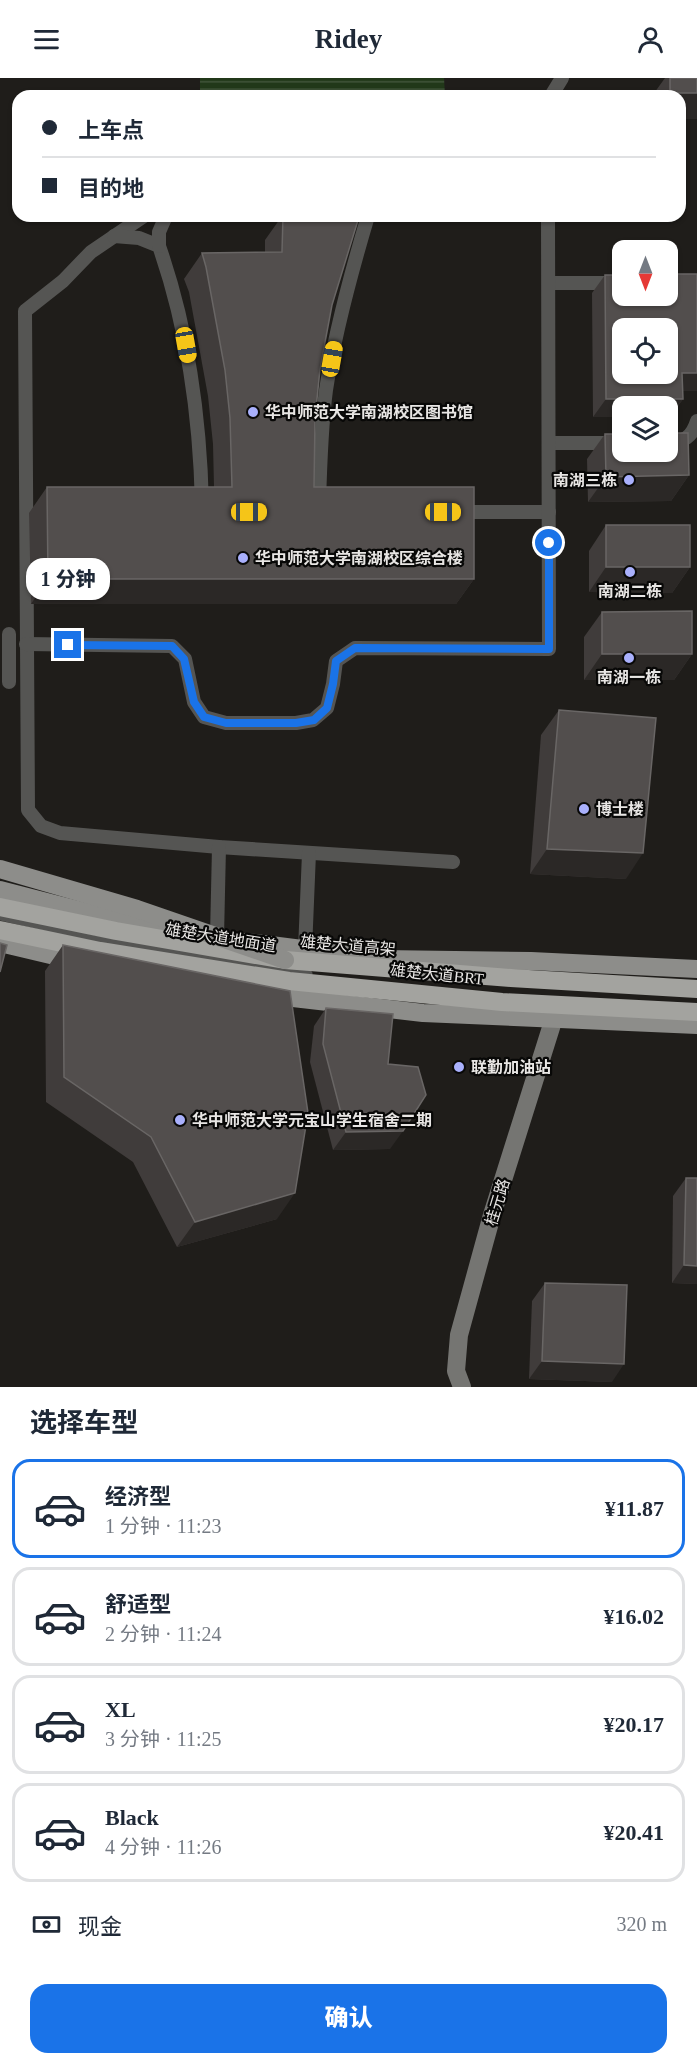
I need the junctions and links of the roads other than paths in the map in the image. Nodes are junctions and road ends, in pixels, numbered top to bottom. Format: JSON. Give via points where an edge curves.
{"nodes":[{"id":1,"x":135,"y":222,"type":"edge"},
{"id":2,"x":163,"y":222,"type":"edge"},
{"id":3,"x":366,"y":222,"type":"edge"},
{"id":4,"x":548,"y":222,"type":"edge"},
{"id":5,"x":114,"y":236,"type":"junction"},
{"id":6,"x":159,"y":246,"type":"junction"},
{"id":7,"x":549,"y":283,"type":"junction"},
{"id":8,"x":612,"y":283,"type":"edge"},
{"id":9,"x":697,"y":421,"type":"edge"},
{"id":10,"x":678,"y":441,"type":"edge"},
{"id":11,"x":549,"y":443,"type":"junction"},
{"id":12,"x":612,"y":443,"type":"edge"},
{"id":13,"x":203,"y":512,"type":"edge"},
{"id":14,"x":319,"y":512,"type":"edge"},
{"id":15,"x":441,"y":512,"type":"edge"},
{"id":16,"x":549,"y":512,"type":"junction"},
{"id":17,"x":9,"y":634,"type":"dead end"},
{"id":18,"x":26,"y":644,"type":"junction"},
{"id":19,"x":5,"y":682,"type":"edge"},
{"id":20,"x":26,"y":683,"type":"junction"},
{"id":21,"x":219,"y":848,"type":"junction"},
{"id":22,"x":309,"y":853,"type":"junction"},
{"id":23,"x":453,"y":862,"type":"dead end"},
{"id":24,"x":0,"y":869,"type":"edge"},
{"id":25,"x":0,"y":890,"type":"edge"},
{"id":26,"x":0,"y":907,"type":"edge"},
{"id":27,"x":0,"y":917,"type":"edge"},
{"id":28,"x":0,"y":930,"type":"edge"},
{"id":29,"x":217,"y":937,"type":"junction"},
{"id":30,"x":0,"y":943,"type":"edge"},
{"id":31,"x":305,"y":950,"type":"junction"},
{"id":32,"x":285,"y":960,"type":"junction"},
{"id":33,"x":697,"y":969,"type":"edge"},
{"id":34,"x":312,"y":974,"type":"dead end"},
{"id":35,"x":383,"y":982,"type":"dead end"},
{"id":36,"x":213,"y":987,"type":"edge"},
{"id":37,"x":697,"y":988,"type":"edge"},
{"id":38,"x":246,"y":992,"type":"edge"},
{"id":39,"x":697,"y":1007,"type":"edge"},
{"id":40,"x":697,"y":1012,"type":"edge"},
{"id":41,"x":554,"y":1018,"type":"junction"},
{"id":42,"x":697,"y":1025,"type":"edge"},
{"id":43,"x":462,"y":1387,"type":"edge"}],
"edges":[{"from":1,"to":5,"type":"street"},
{"from":2,"to":6,"type":"street"},
{"from":3,"to":14,"type":"street","via":[[335,337],[326,391]]},
{"from":4,"to":7,"type":"street"},
{"from":5,"to":6,"type":"street","via":[[139,238]]},
{"from":5,"to":18,"type":"street","via":[[25,311]]},
{"from":6,"to":13,"type":"street","via":[[186,345]]},
{"from":7,"to":8,"type":"street"},
{"from":7,"to":11,"type":"street"},
{"from":9,"to":10,"type":"street","via":[[686,440]]},
{"from":11,"to":12,"type":"street"},
{"from":11,"to":16,"type":"street"},
{"from":15,"to":16,"type":"street"},
{"from":16,"to":18,"type":"street","via":[[549,649],[513,642],[355,648],[336,661],[327,708],[314,720],[226,723],[204,717],[194,702],[184,659],[172,646]]},
{"from":17,"to":19,"type":"street"},
{"from":18,"to":20,"type":"street"},
{"from":19,"to":20,"type":"street"},
{"from":20,"to":21,"type":"street","via":[[28,810],[41,826],[60,833]]},
{"from":21,"to":22,"type":"street"},
{"from":21,"to":29,"type":"street"},
{"from":22,"to":23,"type":"street"},
{"from":22,"to":31,"type":"street"},
{"from":24,"to":32,"type":"main road","bridge":true,"via":[[137,909]]},
{"from":25,"to":29,"type":"main road","name":"雄楚大道地面道","via":[[101,916]]},
{"from":26,"to":32,"type":"highway","name":"雄楚大道高架","bridge":true,"via":[[116,932]]},
{"from":27,"to":34,"type":"lane","via":[[95,939]]},
{"from":28,"to":40,"type":"highway","via":[[100,951],[289,981],[502,1002]]},
{"from":29,"to":31,"type":"main road","name":"雄楚大道地面道"},
{"from":30,"to":36,"type":"main road"},
{"from":31,"to":33,"type":"main road","name":"雄楚大道地面道","via":[[381,959]]},
{"from":32,"to":37,"type":"highway","name":"雄楚大道高架"},
{"from":35,"to":39,"type":"lane","name":"雄楚大道BRT","via":[[503,995]]},
{"from":38,"to":41,"type":"main road","via":[[423,1013]]},
{"from":41,"to":42,"type":"main road"},
{"from":41,"to":43,"type":"street","name":"桂元路","via":[[459,1335],[456,1371]]}]}
